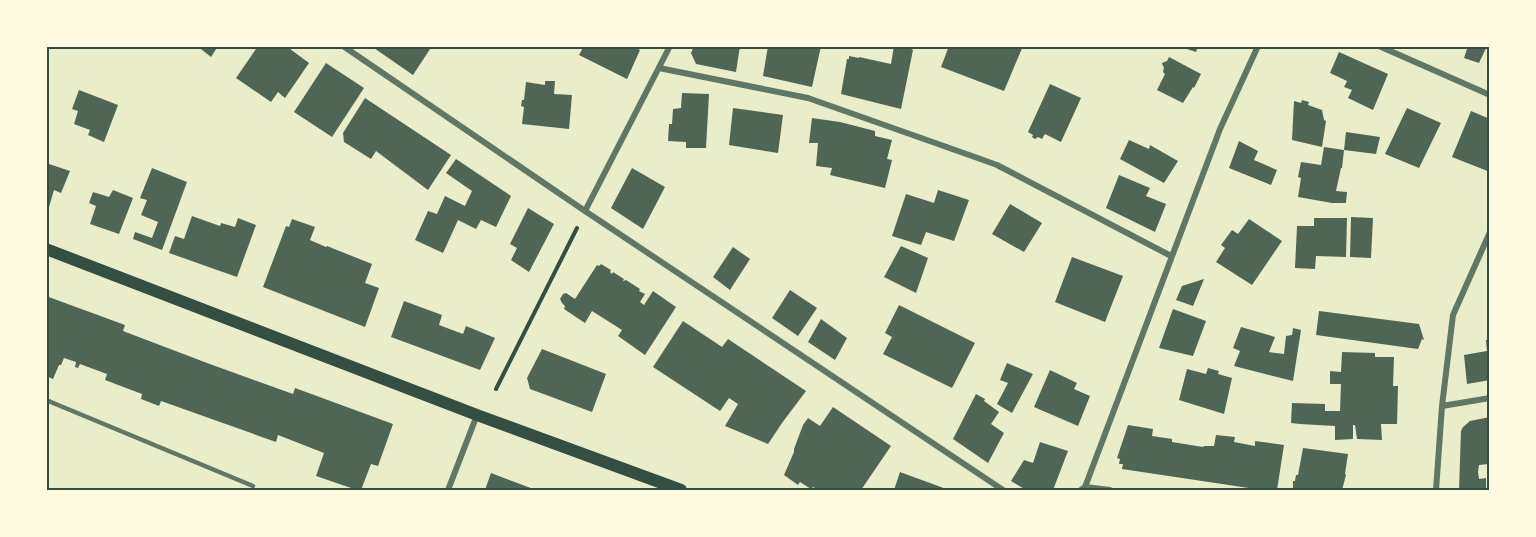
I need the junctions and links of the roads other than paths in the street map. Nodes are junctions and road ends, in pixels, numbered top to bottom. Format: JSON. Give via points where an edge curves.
{"nodes":[{"id":1,"x":343,"y":46,"type":"edge"},
{"id":2,"x":670,"y":46,"type":"edge"},
{"id":3,"x":1258,"y":46,"type":"edge"},
{"id":4,"x":1379,"y":46,"type":"edge"},
{"id":5,"x":659,"y":68,"type":"junction"},
{"id":6,"x":1490,"y":95,"type":"edge"},
{"id":7,"x":585,"y":211,"type":"junction"},
{"id":8,"x":1490,"y":232,"type":"edge"},
{"id":9,"x":46,"y":249,"type":"edge"},
{"id":10,"x":1171,"y":256,"type":"junction"},
{"id":11,"x":1490,"y":398,"type":"edge"},
{"id":12,"x":46,"y":400,"type":"edge"},
{"id":13,"x":1442,"y":406,"type":"junction"},
{"id":14,"x":477,"y":415,"type":"junction"},
{"id":15,"x":253,"y":486,"type":"dead end"},
{"id":16,"x":1083,"y":489,"type":"edge"},
{"id":17,"x":448,"y":490,"type":"edge"},
{"id":18,"x":681,"y":490,"type":"edge"},
{"id":19,"x":1003,"y":490,"type":"edge"},
{"id":20,"x":1110,"y":490,"type":"edge"},
{"id":21,"x":1436,"y":490,"type":"edge"}],
"edges":[{"from":1,"to":7,"type":"street"},
{"from":2,"to":5,"type":"street"},
{"from":3,"to":10,"type":"street","via":[[1220,129]]},
{"from":4,"to":6,"type":"street"},
{"from":5,"to":7,"type":"street"},
{"from":5,"to":10,"type":"street","via":[[808,98],[997,165]]},
{"from":7,"to":19,"type":"street"},
{"from":8,"to":13,"type":"street","via":[[1453,315]]},
{"from":9,"to":14,"type":"main road"},
{"from":10,"to":16,"type":"street"},
{"from":11,"to":13,"type":"street"},
{"from":12,"to":15,"type":"lane"},
{"from":13,"to":21,"type":"street"},
{"from":14,"to":17,"type":"street"},
{"from":14,"to":18,"type":"main road"},
{"from":16,"to":20,"type":"street"}]}
